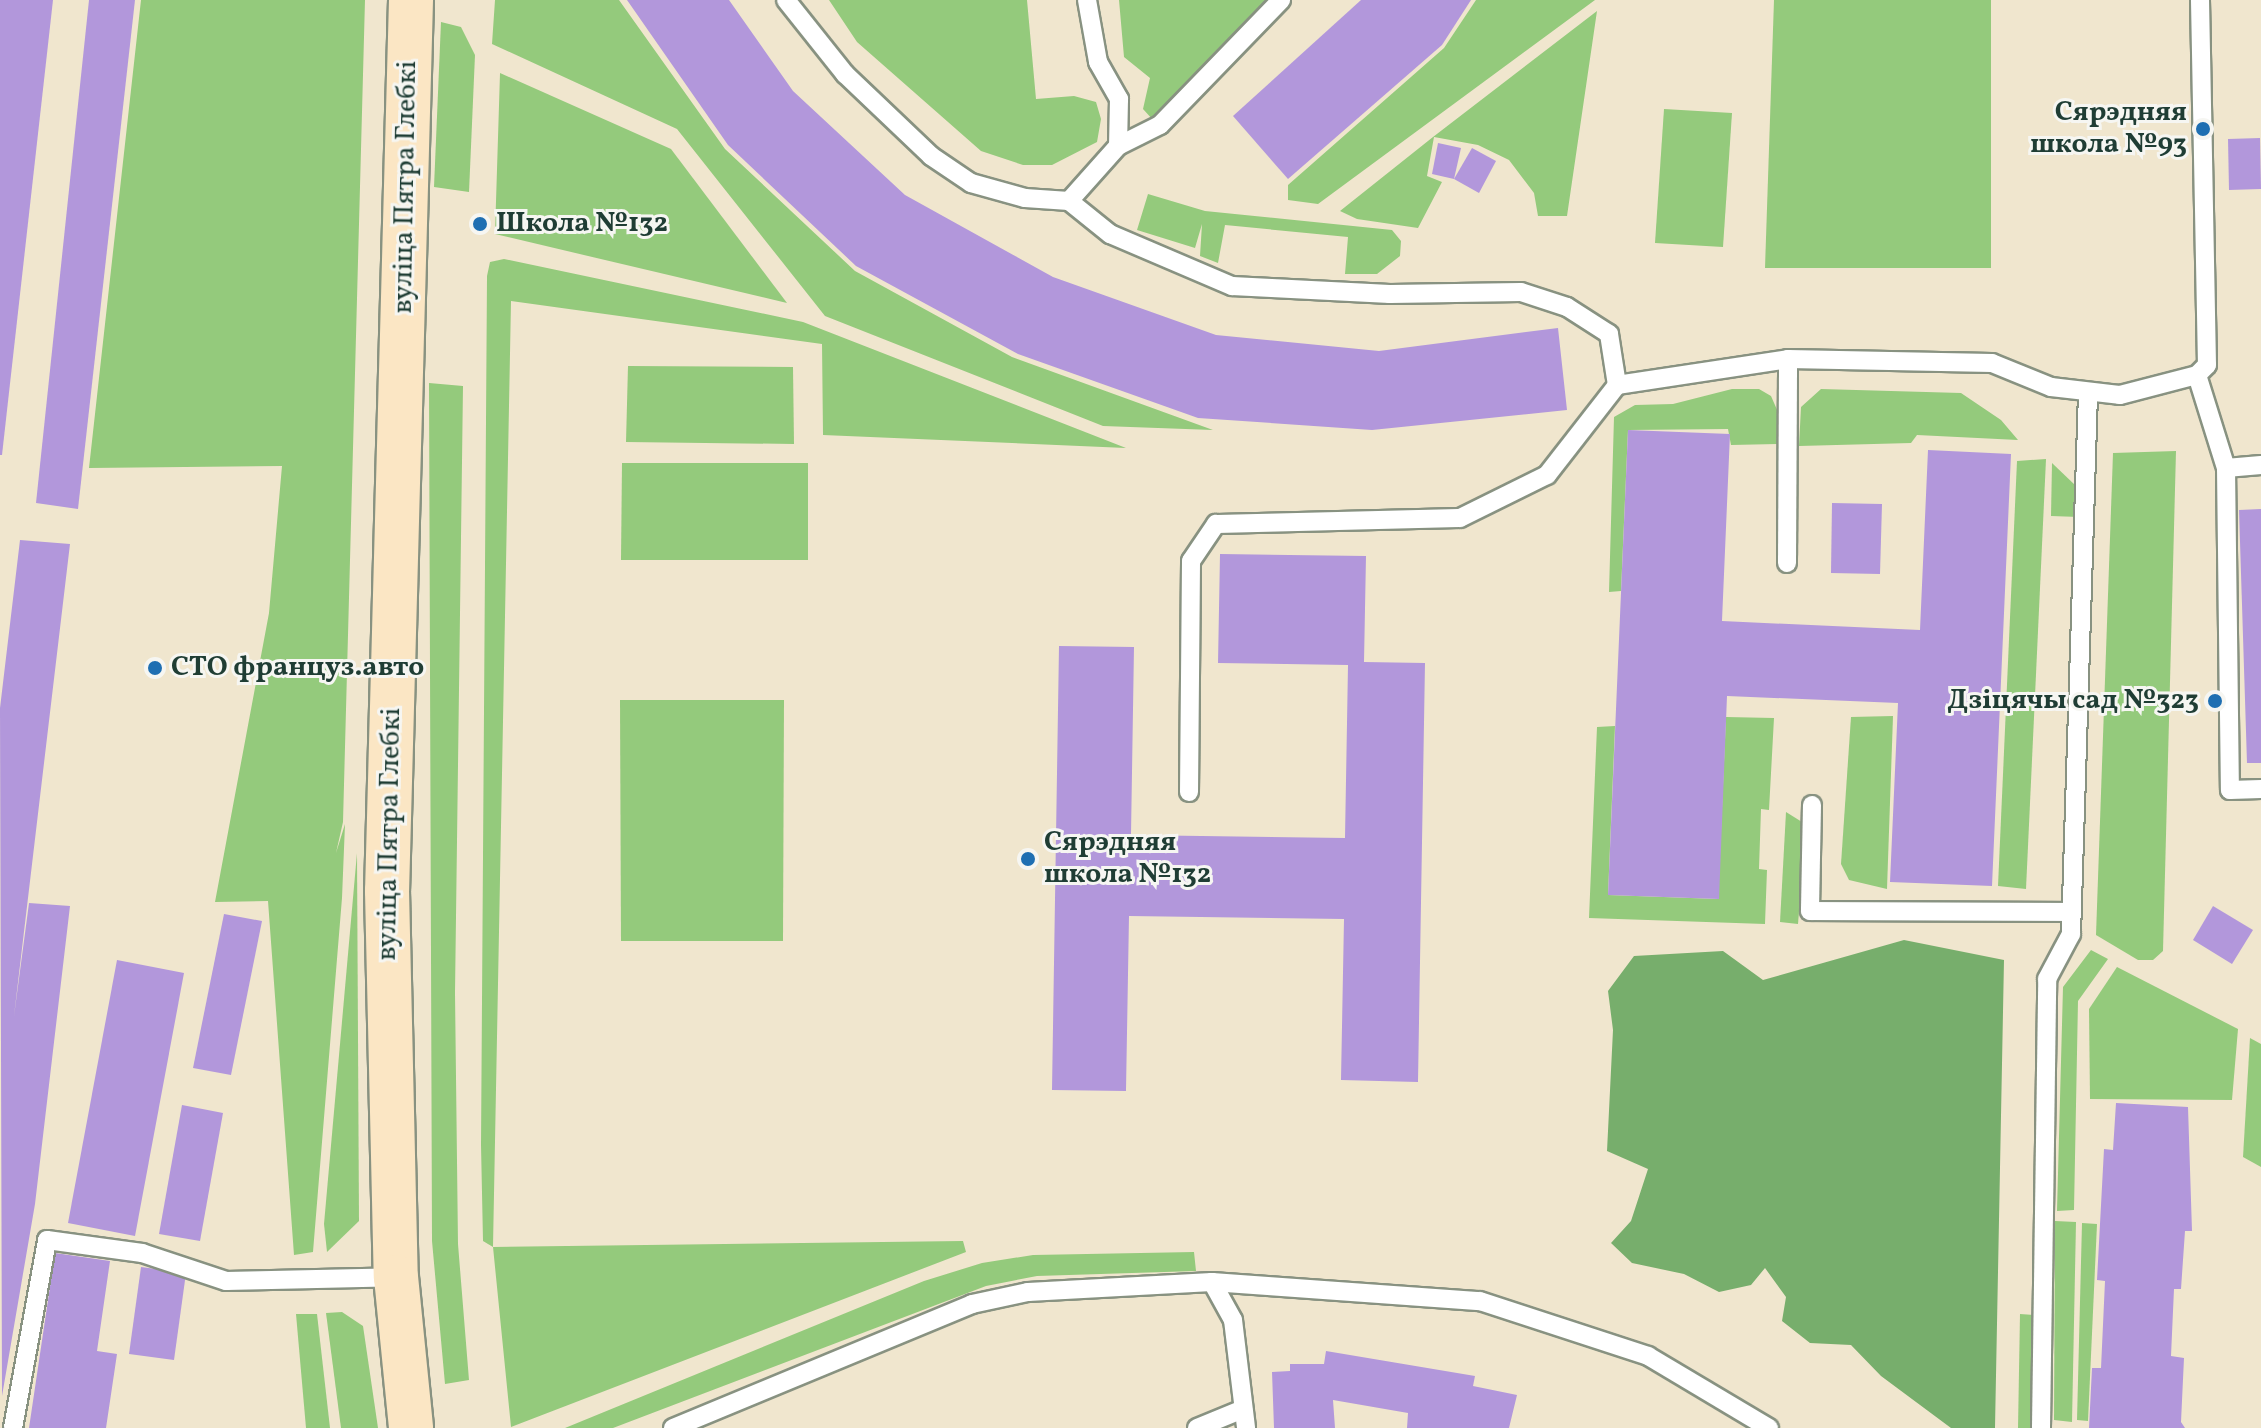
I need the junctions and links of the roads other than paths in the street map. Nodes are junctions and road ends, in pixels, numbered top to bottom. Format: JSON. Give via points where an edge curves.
{"nodes":[{"id":1,"x":411,"y":0,"type":"edge"},
{"id":2,"x":786,"y":0,"type":"edge"},
{"id":3,"x":1087,"y":0,"type":"edge"},
{"id":4,"x":1281,"y":0,"type":"edge"},
{"id":5,"x":2200,"y":0,"type":"edge"},
{"id":6,"x":1118,"y":146,"type":"junction"},
{"id":7,"x":1069,"y":201,"type":"junction"},
{"id":8,"x":1788,"y":359,"type":"junction"},
{"id":9,"x":2197,"y":375,"type":"junction"},
{"id":10,"x":1617,"y":385,"type":"junction"},
{"id":11,"x":2088,"y":393,"type":"junction"},
{"id":12,"x":2261,"y":465,"type":"edge"},
{"id":13,"x":2226,"y":468,"type":"junction"},
{"id":14,"x":1787,"y":563,"type":"dead end"},
{"id":15,"x":2261,"y":789,"type":"edge"},
{"id":16,"x":1189,"y":792,"type":"dead end"},
{"id":17,"x":1812,"y":805,"type":"dead end"},
{"id":18,"x":2072,"y":912,"type":"junction"},
{"id":19,"x":396,"y":1277,"type":"junction"},
{"id":20,"x":1212,"y":1282,"type":"junction"},
{"id":21,"x":1244,"y":1419,"type":"edge"},
{"id":22,"x":13,"y":1428,"type":"edge"},
{"id":23,"x":411,"y":1428,"type":"edge"},
{"id":24,"x":673,"y":1428,"type":"edge"},
{"id":25,"x":1197,"y":1428,"type":"edge"},
{"id":26,"x":1769,"y":1428,"type":"edge"},
{"id":27,"x":2041,"y":1428,"type":"edge"}],
"edges":[{"from":1,"to":19,"type":"main road","name":"вуліца Пятра Глебкі","via":[[387,891]]},
{"from":2,"to":7,"type":"lane","via":[[845,74],[931,156],[971,183],[1025,198]]},
{"from":3,"to":6,"type":"lane","via":[[1098,62],[1119,99]]},
{"from":4,"to":6,"type":"lane","via":[[1160,125]]},
{"from":5,"to":9,"type":"lane","via":[[2207,365]]},
{"from":6,"to":7,"type":"lane"},
{"from":7,"to":10,"type":"lane","via":[[1110,234],[1232,286],[1390,294],[1521,292],[1567,307],[1609,334]]},
{"from":8,"to":10,"type":"lane"},
{"from":8,"to":11,"type":"lane","via":[[1992,363],[2051,387]]},
{"from":8,"to":14,"type":"lane"},
{"from":9,"to":11,"type":"lane","via":[[2120,395]]},
{"from":9,"to":13,"type":"lane"},
{"from":10,"to":16,"type":"lane","via":[[1547,475],[1460,518],[1216,524],[1191,561]]},
{"from":11,"to":18,"type":"lane"},
{"from":12,"to":13,"type":"lane"},
{"from":13,"to":15,"type":"lane","via":[[2230,790]]},
{"from":17,"to":18,"type":"lane","via":[[1810,911]]},
{"from":18,"to":27,"type":"lane","via":[[2071,934],[2047,979]]},
{"from":19,"to":22,"type":"lane","via":[[226,1281],[142,1253],[47,1240]]},
{"from":19,"to":23,"type":"main road","name":"вуліца Пятра Глебкі"},
{"from":20,"to":21,"type":"lane","via":[[1233,1320]]},
{"from":20,"to":24,"type":"lane","via":[[1028,1292],[972,1304]]},
{"from":20,"to":26,"type":"lane","via":[[1480,1301],[1648,1356]]},
{"from":21,"to":25,"type":"lane"}]}
